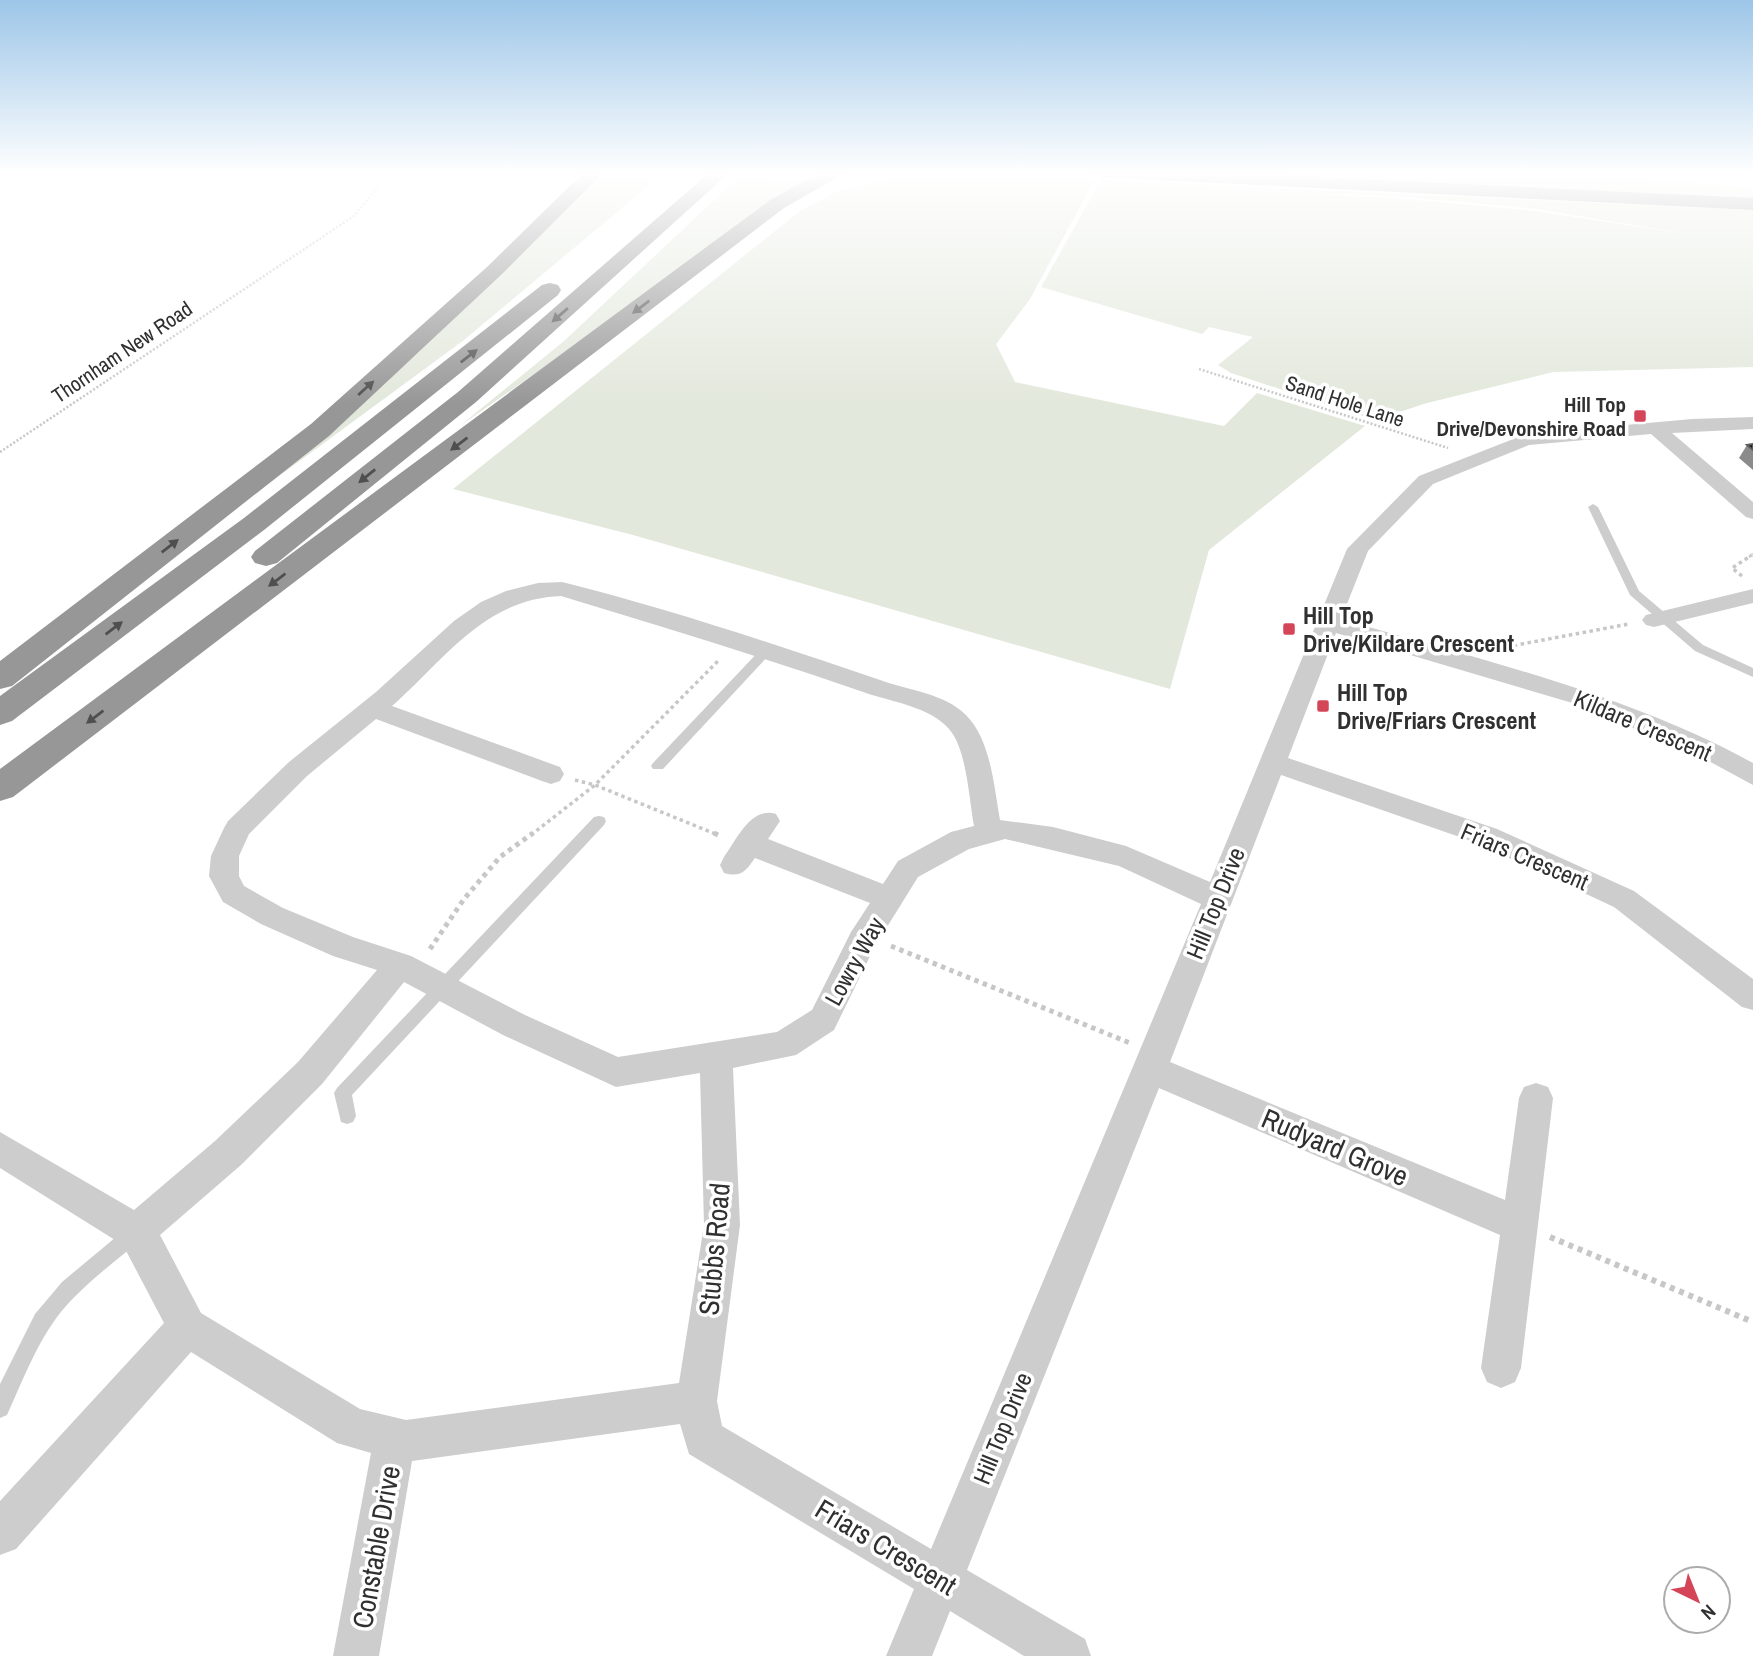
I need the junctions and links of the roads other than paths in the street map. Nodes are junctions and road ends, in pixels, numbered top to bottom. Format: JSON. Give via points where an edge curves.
{"nodes":[{"id":1,"x":516,"y":249,"type":"edge"},
{"id":2,"x":598,"y":249,"type":"edge"},
{"id":3,"x":634,"y":249,"type":"edge"},
{"id":4,"x":719,"y":249,"type":"edge"},
{"id":5,"x":1753,"y":423,"type":"edge"},
{"id":6,"x":1655,"y":428,"type":"junction"},
{"id":7,"x":1593,"y":508,"type":"dead end"},
{"id":8,"x":1753,"y":513,"type":"edge"},
{"id":9,"x":1748,"y":586,"type":"edge"},
{"id":10,"x":1658,"y":619,"type":"junction"},
{"id":11,"x":1328,"y":623,"type":"junction"},
{"id":12,"x":766,"y":651,"type":"junction"},
{"id":13,"x":1753,"y":673,"type":"edge"},
{"id":14,"x":0,"y":678,"type":"edge"},
{"id":15,"x":373,"y":708,"type":"junction"},
{"id":16,"x":0,"y":713,"type":"edge"},
{"id":17,"x":1272,"y":762,"type":"junction"},
{"id":18,"x":0,"y":763,"type":"edge"},
{"id":19,"x":658,"y":766,"type":"dead end"},
{"id":20,"x":551,"y":774,"type":"road end"},
{"id":21,"x":1753,"y":775,"type":"edge"},
{"id":22,"x":0,"y":788,"type":"edge"},
{"id":23,"x":599,"y":821,"type":"dead end"},
{"id":24,"x":989,"y":833,"type":"junction"},
{"id":25,"x":749,"y":844,"type":"road end"},
{"id":26,"x":889,"y":898,"type":"junction"},
{"id":27,"x":1217,"y":898,"type":"junction"},
{"id":28,"x":419,"y":975,"type":"junction"},
{"id":29,"x":1753,"y":997,"type":"edge"},
{"id":30,"x":716,"y":1058,"type":"junction"},
{"id":31,"x":1153,"y":1061,"type":"junction"},
{"id":32,"x":1536,"y":1098,"type":"dead end"},
{"id":33,"x":347,"y":1116,"type":"dead end"},
{"id":34,"x":0,"y":1149,"type":"edge"},
{"id":35,"x":1520,"y":1225,"type":"junction"},
{"id":36,"x":136,"y":1232,"type":"junction"},
{"id":37,"x":187,"y":1327,"type":"junction"},
{"id":38,"x":1501,"y":1368,"type":"dead end"},
{"id":39,"x":0,"y":1408,"type":"edge"},
{"id":40,"x":701,"y":1420,"type":"junction"},
{"id":41,"x":395,"y":1438,"type":"junction"},
{"id":42,"x":0,"y":1533,"type":"edge"},
{"id":43,"x":940,"y":1578,"type":"junction"},
{"id":44,"x":356,"y":1656,"type":"edge"},
{"id":45,"x":909,"y":1656,"type":"edge"},
{"id":46,"x":1068,"y":1656,"type":"edge"}],
"edges":[{"from":14,"to":1,"type":"highway","one_way":true,"via":[[320,430]]},
{"from":16,"to":2,"type":"highway","one_way":true,"via":[[384,424]]},
{"from":3,"to":18,"type":"highway","one_way":true,"via":[[467,397]]},
{"from":4,"to":22,"type":"highway","one_way":true},
{"from":5,"to":6,"type":"street","name":"Hill Top Drive"},
{"from":6,"to":8,"type":"street"},
{"from":6,"to":11,"type":"street","name":"Hill Top Drive","via":[[1526,440],[1426,480],[1358,549]]},
{"from":7,"to":10,"type":"lane","via":[[1634,593]]},
{"from":9,"to":10,"type":"street"},
{"from":10,"to":13,"type":"lane","via":[[1699,648]]},
{"from":11,"to":17,"type":"street","name":"Hill Top Drive"},
{"from":11,"to":21,"type":"street","name":"Kildare Crescent","via":[[1578,696],[1701,746]]},
{"from":12,"to":15,"type":"street","name":"Lowry Way","via":[[562,589],[538,590],[514,596],[462,626]]},
{"from":12,"to":19,"type":"lane"},
{"from":12,"to":24,"type":"street","name":"Lowry Way","via":[[938,709],[957,722],[972,753]]},
{"from":15,"to":20,"type":"street"},
{"from":15,"to":28,"type":"street","name":"Lowry Way","via":[[298,769],[238,828],[225,856],[224,876],[233,894],[272,916]]},
{"from":17,"to":27,"type":"street","name":"Hill Top Drive"},
{"from":17,"to":29,"type":"street","name":"Friars Crescent","via":[[1487,836],[1623,899]]},
{"from":23,"to":28,"type":"lane"},
{"from":24,"to":26,"type":"street","name":"Lowry Way","via":[[961,840],[908,869]]},
{"from":24,"to":27,"type":"street","name":"Lowry Way","via":[[1005,830],[1053,838],[1126,857]]},
{"from":25,"to":26,"type":"street"},
{"from":26,"to":30,"type":"street","name":"Lowry Way","via":[[822,1020],[784,1045]]},
{"from":27,"to":31,"type":"street","name":"Hill Top Drive"},
{"from":28,"to":30,"type":"street","name":"Lowry Way","via":[[616,1072]]},
{"from":28,"to":33,"type":"lane","via":[[399,1036],[343,1093]]},
{"from":28,"to":36,"type":"street"},
{"from":30,"to":40,"type":"street","name":"Stubbs Road","via":[[722,1225]]},
{"from":31,"to":35,"type":"street","name":"Rudyard Grove"},
{"from":31,"to":43,"type":"street","name":"Hill Top Drive"},
{"from":32,"to":35,"type":"street"},
{"from":34,"to":36,"type":"street"},
{"from":35,"to":38,"type":"street"},
{"from":36,"to":37,"type":"street"},
{"from":36,"to":39,"type":"lane","via":[[50,1310]]},
{"from":37,"to":41,"type":"street","via":[[352,1428]]},
{"from":37,"to":42,"type":"street"},
{"from":40,"to":41,"type":"street","via":[[406,1441]]},
{"from":40,"to":43,"type":"street","name":"Friars Crescent"},
{"from":41,"to":44,"type":"street","name":"Constable Drive"},
{"from":43,"to":45,"type":"street","name":"Hill Top Drive"},
{"from":43,"to":46,"type":"street","name":"Friars Crescent"}]}
